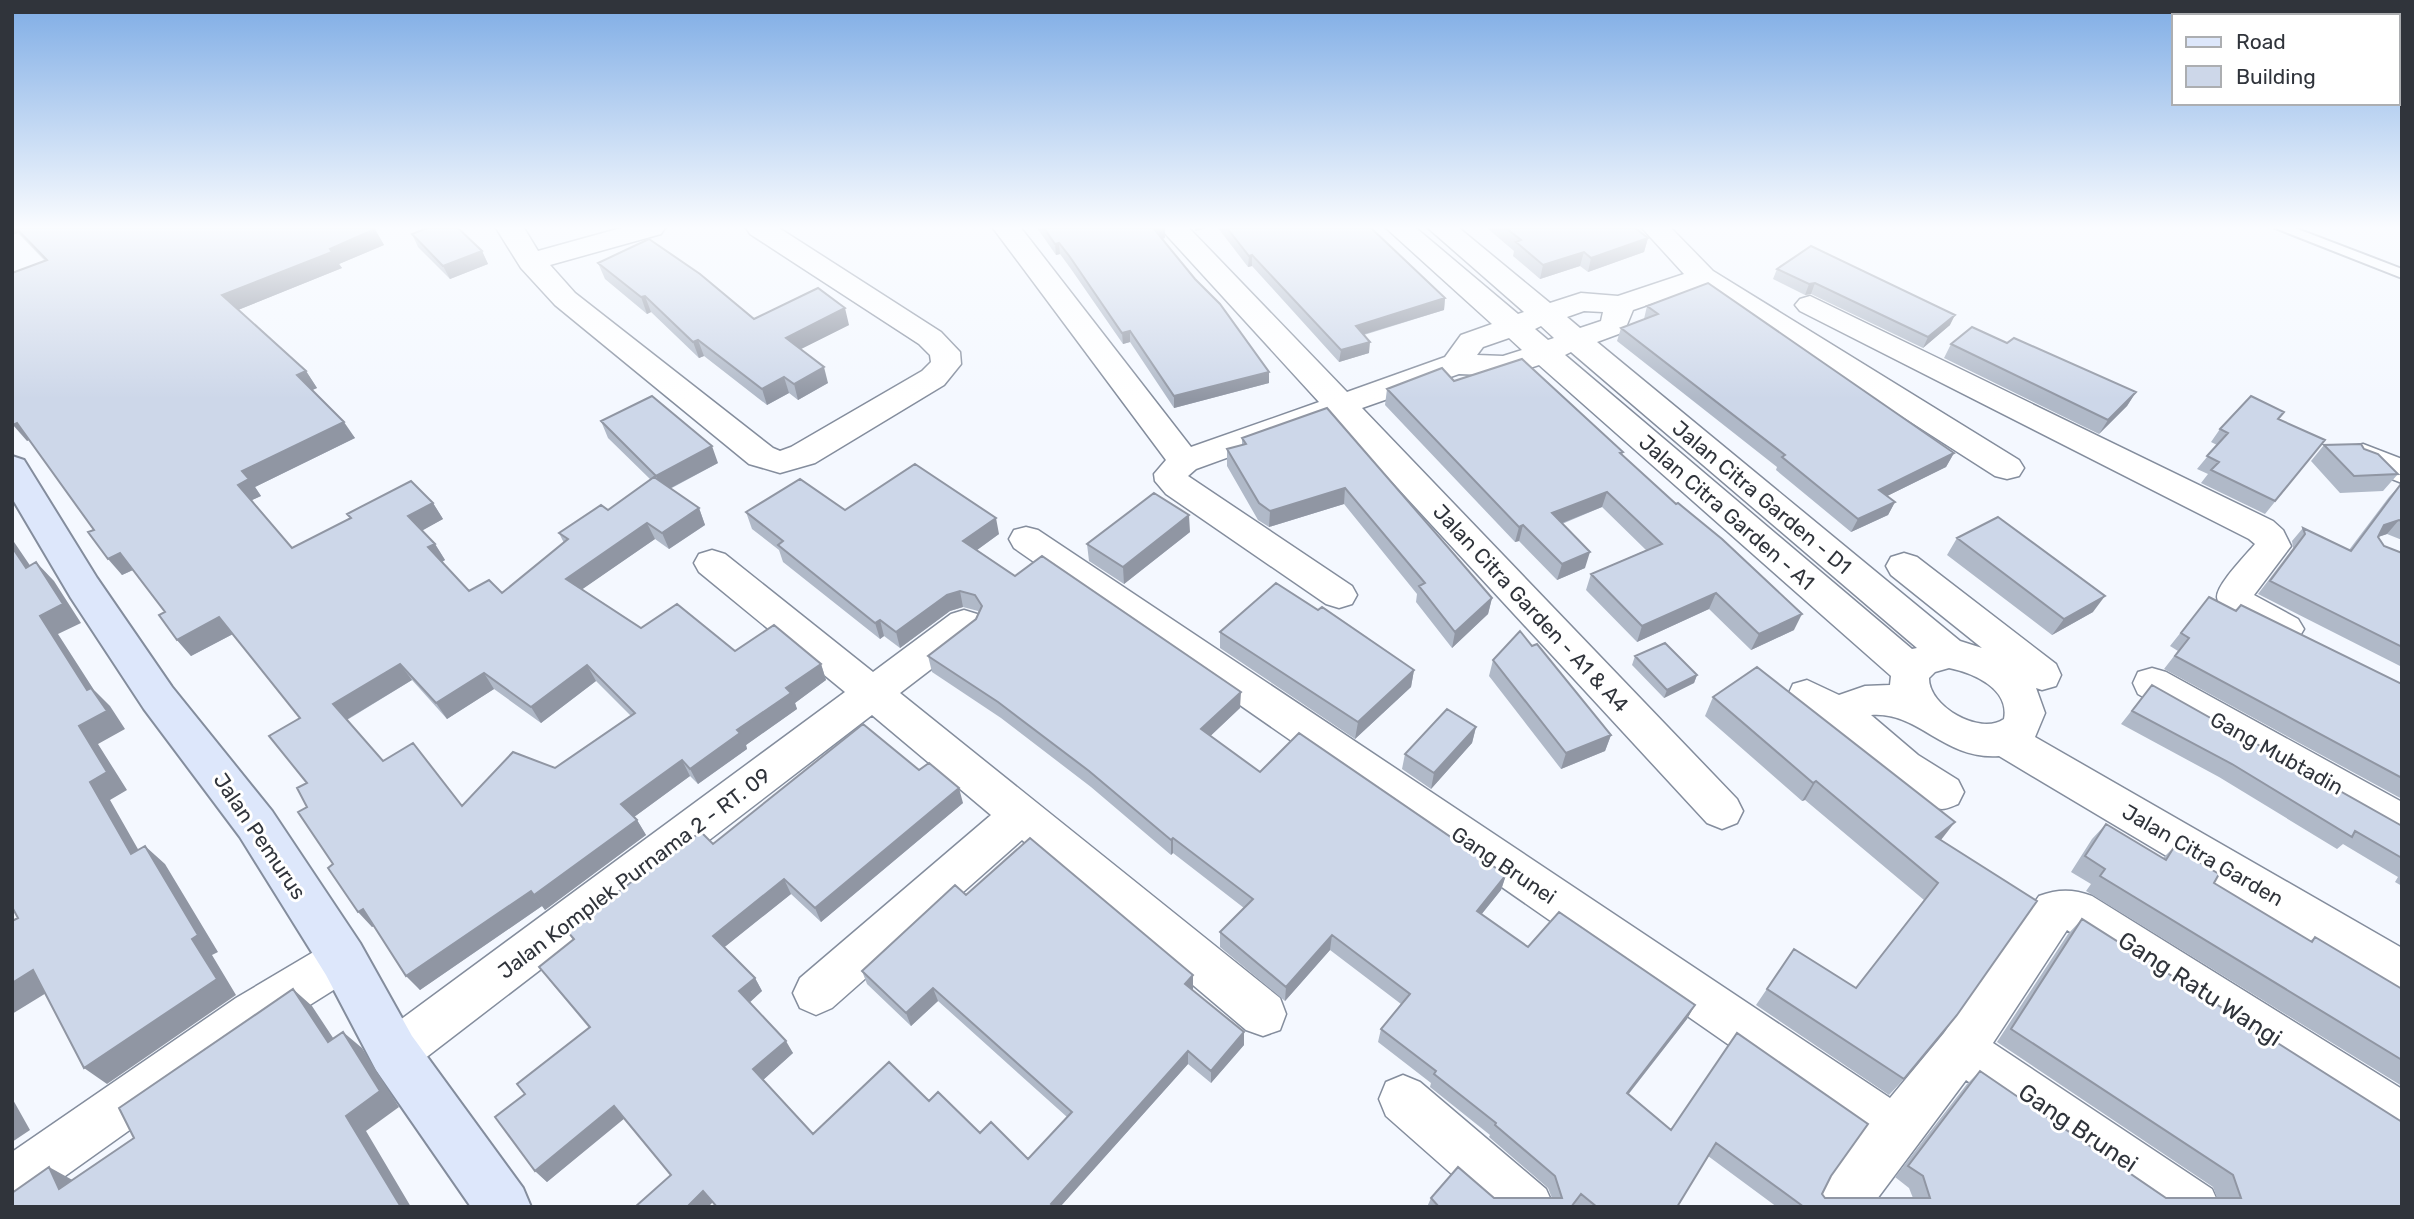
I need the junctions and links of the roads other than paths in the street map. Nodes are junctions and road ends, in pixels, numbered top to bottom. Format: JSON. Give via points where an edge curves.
{"nodes":[{"id":1,"x":552,"y":285,"type":"edge"},
{"id":2,"x":848,"y":285,"type":"edge"},
{"id":3,"x":1044,"y":285,"type":"edge"},
{"id":4,"x":1227,"y":285,"type":"edge"},
{"id":5,"x":1466,"y":285,"type":"edge"},
{"id":6,"x":1509,"y":285,"type":"edge"},
{"id":7,"x":1680,"y":285,"type":"edge"},
{"id":8,"x":1716,"y":285,"type":"edge"},
{"id":9,"x":1620,"y":305,"type":"junction"},
{"id":10,"x":1810,"y":305,"type":"dead end"},
{"id":11,"x":1544,"y":314,"type":"junction"},
{"id":12,"x":1513,"y":326,"type":"junction"},
{"id":13,"x":1576,"y":341,"type":"junction"},
{"id":14,"x":1544,"y":353,"type":"junction"},
{"id":15,"x":1456,"y":363,"type":"junction"},
{"id":16,"x":1340,"y":405,"type":"junction"},
{"id":17,"x":2363,"y":455,"type":"edge"},
{"id":18,"x":1180,"y":464,"type":"junction"},
{"id":19,"x":2007,"y":468,"type":"dead end"},
{"id":20,"x":13,"y":472,"type":"edge"},
{"id":21,"x":2402,"y":472,"type":"edge"},
{"id":22,"x":1026,"y":539,"type":"dead end"},
{"id":23,"x":712,"y":563,"type":"dead end"},
{"id":24,"x":1904,"y":566,"type":"dead end"},
{"id":25,"x":1339,"y":595,"type":"dead end"},
{"id":26,"x":964,"y":624,"type":"edge"},
{"id":27,"x":2319,"y":646,"type":"edge"},
{"id":28,"x":1967,"y":647,"type":"junction"},
{"id":29,"x":1910,"y":670,"type":"junction"},
{"id":30,"x":2152,"y":683,"type":"edge"},
{"id":31,"x":873,"y":694,"type":"junction"},
{"id":32,"x":1807,"y":695,"type":"dead end"},
{"id":33,"x":1932,"y":719,"type":"junction"},
{"id":34,"x":1851,"y":722,"type":"junction"},
{"id":35,"x":2005,"y":739,"type":"junction"},
{"id":36,"x":1905,"y":767,"type":"junction"},
{"id":37,"x":1943,"y":792,"type":"dead end"},
{"id":38,"x":1722,"y":811,"type":"dead end"},
{"id":39,"x":1020,"y":816,"type":"junction"},
{"id":40,"x":2402,"y":823,"type":"edge"},
{"id":41,"x":344,"y":959,"type":"junction"},
{"id":42,"x":2402,"y":972,"type":"edge"},
{"id":43,"x":816,"y":993,"type":"dead end"},
{"id":44,"x":1263,"y":1014,"type":"dead end"},
{"id":45,"x":1961,"y":1049,"type":"junction"},
{"id":46,"x":394,"y":1053,"type":"junction"},
{"id":47,"x":1403,"y":1099,"type":"dead end"},
{"id":48,"x":2402,"y":1118,"type":"edge"},
{"id":49,"x":1897,"y":1128,"type":"junction"},
{"id":50,"x":12,"y":1183,"type":"edge"},
{"id":51,"x":1869,"y":1204,"type":"edge"},
{"id":52,"x":504,"y":1207,"type":"edge"},
{"id":53,"x":1528,"y":1207,"type":"edge"},
{"id":54,"x":2194,"y":1207,"type":"edge"}],
"edges":[{"from":1,"to":2,"type":"street","via":[[761,456],[779,462],[803,455],[933,378],[946,364],[945,352],[930,338]]},
{"from":3,"to":18,"type":"street"},
{"from":4,"to":16,"type":"street","name":"Jalan Citra Garden - A1 & A4"},
{"from":5,"to":12,"type":"street"},
{"from":6,"to":11,"type":"street","name":"Jalan Citra Garden - D1"},
{"from":7,"to":9,"type":"street"},
{"from":8,"to":19,"type":"street"},
{"from":9,"to":11,"type":"street","via":[[1581,302]]},
{"from":9,"to":13,"type":"street","via":[[1614,327]]},
{"from":10,"to":27,"type":"street","via":[[2261,530],[2273,546],[2235,594],[2236,602]]},
{"from":11,"to":12,"type":"street"},
{"from":11,"to":13,"type":"street","name":"Jalan Citra Garden - D1"},
{"from":12,"to":14,"type":"street"},
{"from":12,"to":15,"type":"street","via":[[1472,341]]},
{"from":13,"to":14,"type":"street"},
{"from":13,"to":28,"type":"street","name":"Jalan Citra Garden - D1"},
{"from":14,"to":15,"type":"street","via":[[1506,366]]},
{"from":14,"to":29,"type":"street","name":"Jalan Citra Garden - A1"},
{"from":15,"to":16,"type":"street"},
{"from":16,"to":18,"type":"street"},
{"from":16,"to":38,"type":"street","name":"Jalan Citra Garden - A1 & A4"},
{"from":17,"to":21,"type":"street"},
{"from":18,"to":25,"type":"street","via":[[1171,474],[1178,486]]},
{"from":20,"to":41,"type":"street","name":"Jalan Pemurus","via":[[136,665],[256,824]]},
{"from":22,"to":49,"type":"street","name":"Gang Brunei","via":[[1895,1131]]},
{"from":23,"to":31,"type":"street"},
{"from":24,"to":28,"type":"street"},
{"from":26,"to":31,"type":"street","name":"Jalan Komplek Purnama 2 - RT. 09"},
{"from":28,"to":29,"type":"street","via":[[1918,661]]},
{"from":28,"to":35,"type":"street","via":[[2021,668],[2018,691],[2026,706],[2026,720],[2019,732]]},
{"from":29,"to":33,"type":"street","via":[[1909,689]]},
{"from":30,"to":40,"type":"street","name":"Gang Mubtadin"},
{"from":31,"to":39,"type":"street"},
{"from":31,"to":46,"type":"street","name":"Jalan Komplek Purnama 2 - RT. 09"},
{"from":32,"to":34,"type":"street"},
{"from":33,"to":34,"type":"street","via":[[1890,700],[1872,700],[1848,709]]},
{"from":33,"to":35,"type":"street","via":[[1970,739]]},
{"from":33,"to":36,"type":"street","via":[[1932,761]]},
{"from":34,"to":36,"type":"street"},
{"from":35,"to":42,"type":"street","name":"Jalan Citra Garden"},
{"from":36,"to":37,"type":"street"},
{"from":39,"to":43,"type":"street"},
{"from":39,"to":44,"type":"street"},
{"from":41,"to":46,"type":"street","name":"Jalan Pemurus"},
{"from":41,"to":50,"type":"street","via":[[253,1014]]},
{"from":45,"to":48,"type":"street","name":"Gang Ratu Wangi","via":[[2055,910],[2076,910]]},
{"from":45,"to":49,"type":"street"},
{"from":45,"to":54,"type":"street","name":"Gang Brunei"},
{"from":46,"to":52,"type":"street","name":"Jalan Pemurus"},
{"from":47,"to":53,"type":"street"},
{"from":49,"to":51,"type":"street"}]}
